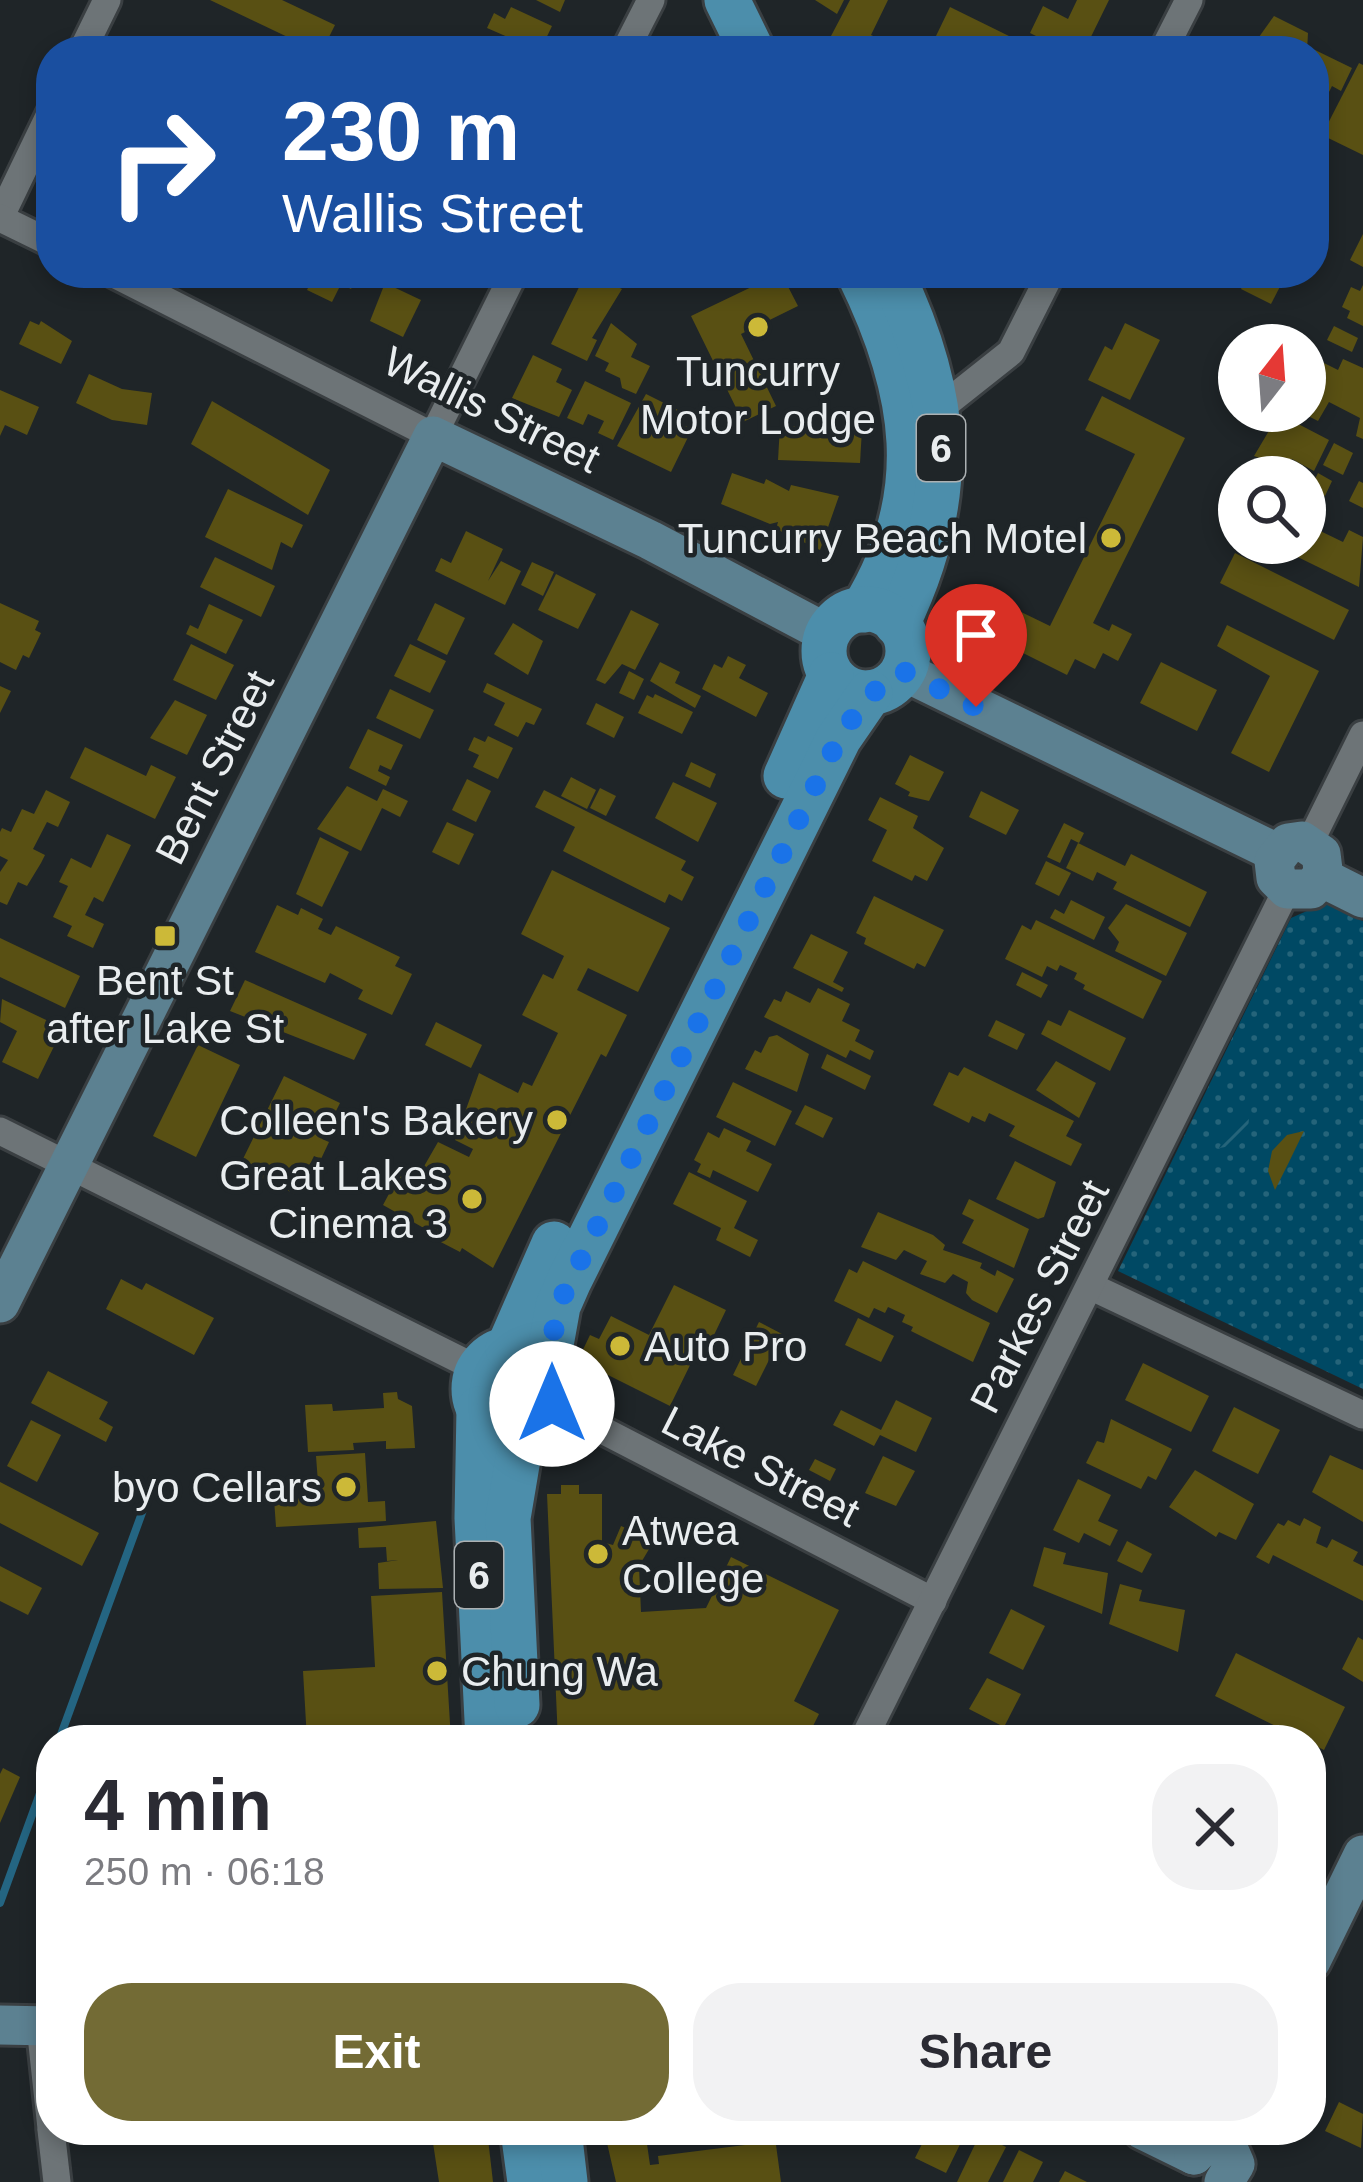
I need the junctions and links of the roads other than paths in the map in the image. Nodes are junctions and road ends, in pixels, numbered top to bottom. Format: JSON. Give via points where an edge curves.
{"nodes":[{"id":1,"x":107,"y":0,"type":"edge"},
{"id":2,"x":651,"y":0,"type":"edge"},
{"id":3,"x":727,"y":0,"type":"edge"},
{"id":4,"x":761,"y":0,"type":"edge"},
{"id":5,"x":1189,"y":0,"type":"edge"},
{"id":6,"x":89,"y":36,"type":"edge"},
{"id":7,"x":633,"y":36,"type":"edge"},
{"id":8,"x":745,"y":36,"type":"edge"},
{"id":9,"x":778,"y":36,"type":"edge"},
{"id":10,"x":1171,"y":36,"type":"edge"},
{"id":11,"x":36,"y":143,"type":"edge"},
{"id":12,"x":0,"y":218,"type":"edge"},
{"id":13,"x":36,"y":236,"type":"edge"},
{"id":14,"x":142,"y":288,"type":"edge"},
{"id":15,"x":507,"y":288,"type":"edge"},
{"id":16,"x":866,"y":288,"type":"edge"},
{"id":17,"x":898,"y":288,"type":"edge"},
{"id":18,"x":1043,"y":288,"type":"edge"},
{"id":19,"x":938,"y":410,"type":"junction"},
{"id":20,"x":433,"y":436,"type":"junction"},
{"id":21,"x":865,"y":651,"type":"junction"},
{"id":22,"x":1363,"y":735,"type":"edge"},
{"id":23,"x":1304,"y":867,"type":"junction"},
{"id":24,"x":1363,"y":898,"type":"edge"},
{"id":25,"x":0,"y":1131,"type":"edge"},
{"id":26,"x":69,"y":1166,"type":"junction"},
{"id":27,"x":1092,"y":1287,"type":"junction"},
{"id":28,"x":0,"y":1303,"type":"edge"},
{"id":29,"x":514,"y":1388,"type":"junction"},
{"id":30,"x":1363,"y":1415,"type":"edge"},
{"id":31,"x":933,"y":1601,"type":"junction"},
{"id":32,"x":487,"y":1725,"type":"edge"},
{"id":33,"x":518,"y":1725,"type":"edge"},
{"id":34,"x":871,"y":1725,"type":"edge"},
{"id":35,"x":1363,"y":1855,"type":"edge"},
{"id":36,"x":1326,"y":1930,"type":"edge"},
{"id":37,"x":0,"y":2025,"type":"edge"},
{"id":38,"x":36,"y":2026,"type":"edge"},
{"id":39,"x":53,"y":2145,"type":"edge"},
{"id":40,"x":525,"y":2145,"type":"edge"},
{"id":41,"x":561,"y":2145,"type":"edge"},
{"id":42,"x":1178,"y":2145,"type":"edge"},
{"id":43,"x":1222,"y":2164,"type":"edge"},
{"id":44,"x":57,"y":2182,"type":"edge"},
{"id":45,"x":530,"y":2182,"type":"edge"},
{"id":46,"x":565,"y":2182,"type":"edge"}],
"edges":[{"from":1,"to":6,"type":"street"},
{"from":2,"to":7,"type":"street"},
{"from":3,"to":8,"type":"main road"},
{"from":4,"to":9,"type":"main road"},
{"from":5,"to":10,"type":"street"},
{"from":11,"to":12,"type":"street"},
{"from":12,"to":13,"type":"street"},
{"from":14,"to":20,"type":"street","name":"Wallis Street"},
{"from":15,"to":20,"type":"street","name":"Bent Street"},
{"from":16,"to":21,"type":"main road","number":"6","via":[[902,389],[910,473]]},
{"from":17,"to":19,"type":"main road","number":"6","via":[[922,339]]},
{"from":18,"to":19,"type":"street","via":[[1011,352]]},
{"from":19,"to":21,"type":"main road","number":"6","via":[[941,476],[922,573]]},
{"from":20,"to":21,"type":"street","name":"Wallis Street"},
{"from":20,"to":26,"type":"street","name":"Bent Street"},
{"from":21,"to":23,"type":"street","name":"Wallis Street"},
{"from":21,"to":29,"type":"main road","number":"6","via":[[812,724],[553,1246]]},
{"from":22,"to":23,"type":"street","name":"Parkes Street"},
{"from":23,"to":24,"type":"street","name":"Wallis Street"},
{"from":23,"to":27,"type":"street","name":"Parkes Street"},
{"from":25,"to":26,"type":"street","name":"Lake Street"},
{"from":26,"to":28,"type":"street","name":"Bent Street"},
{"from":26,"to":29,"type":"street","name":"Lake Street"},
{"from":27,"to":30,"type":"street"},
{"from":27,"to":31,"type":"street","name":"Parkes Street"},
{"from":29,"to":31,"type":"street","name":"Lake Street"},
{"from":29,"to":32,"type":"main road","number":"6","via":[[477,1518]]},
{"from":29,"to":33,"type":"main road","number":"6","via":[[508,1518]]},
{"from":31,"to":34,"type":"street","name":"Parkes Street"},
{"from":35,"to":36,"type":"street"},
{"from":37,"to":38,"type":"street"},
{"from":39,"to":44,"type":"street"},
{"from":40,"to":45,"type":"main road"},
{"from":41,"to":46,"type":"main road"},
{"from":42,"to":43,"type":"street"}]}
